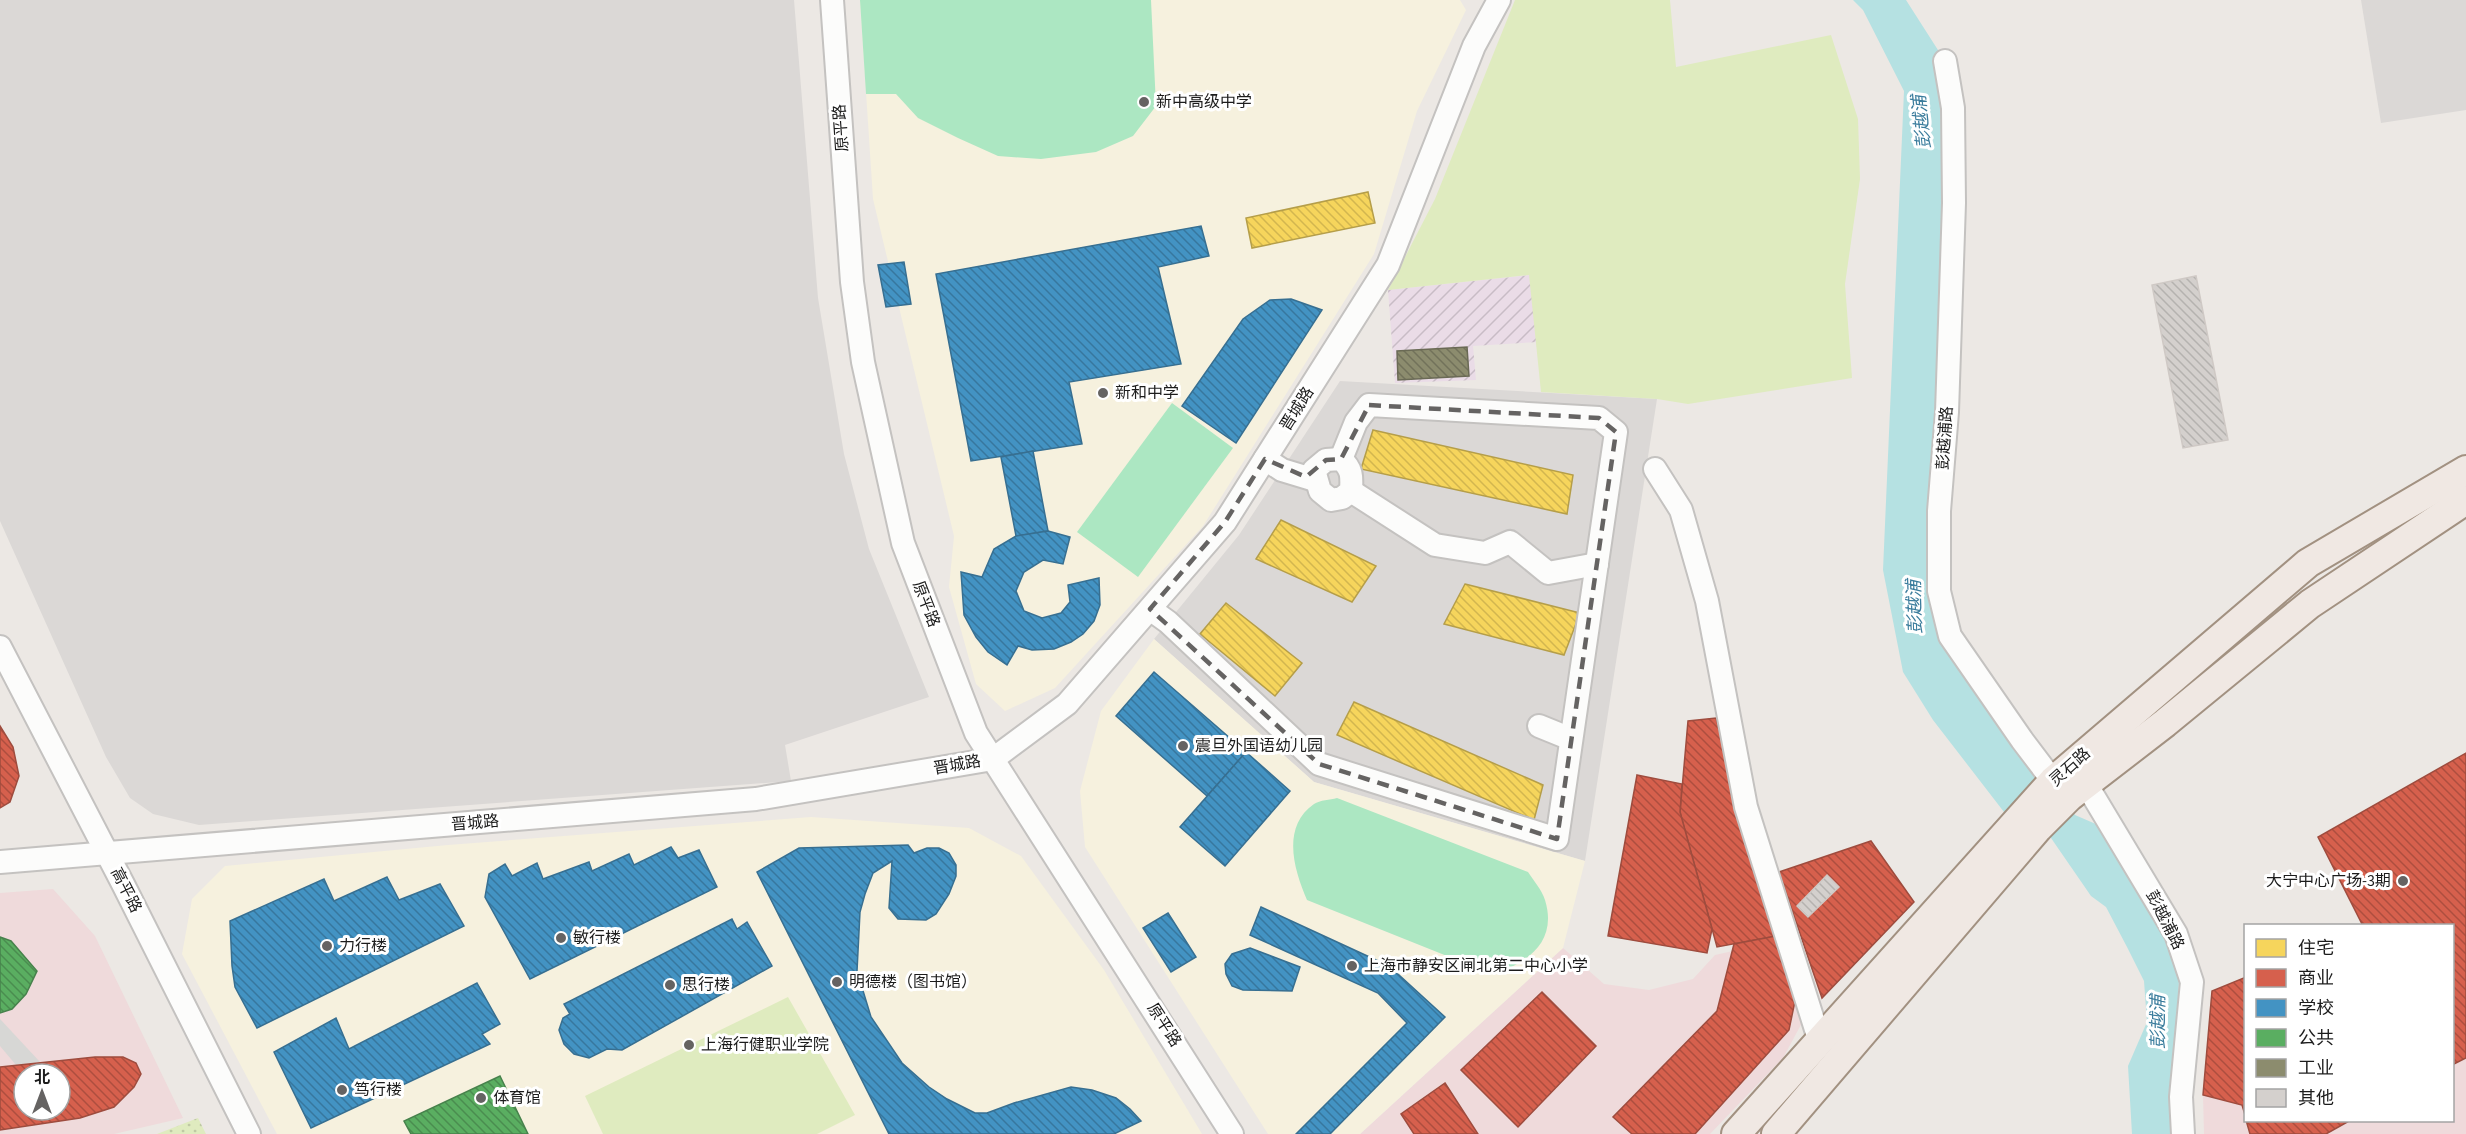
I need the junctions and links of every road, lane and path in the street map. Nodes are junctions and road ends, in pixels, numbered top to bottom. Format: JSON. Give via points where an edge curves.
{"nodes":[{"id":1,"x":832,"y":0,"type":"edge"},
{"id":2,"x":1499,"y":0,"type":"edge"},
{"id":3,"x":1945,"y":61,"type":"dead end"},
{"id":4,"x":1265,"y":459,"type":"junction"},
{"id":5,"x":1341,"y":459,"type":"junction"},
{"id":6,"x":1655,"y":469,"type":"dead end"},
{"id":7,"x":2466,"y":470,"type":"edge"},
{"id":8,"x":1315,"y":480,"type":"junction"},
{"id":9,"x":1351,"y":491,"type":"junction"},
{"id":10,"x":2466,"y":500,"type":"edge"},
{"id":11,"x":1597,"y":564,"type":"junction"},
{"id":12,"x":1150,"y":609,"type":"junction"},
{"id":13,"x":0,"y":647,"type":"edge"},
{"id":14,"x":1539,"y":726,"type":"dead end"},
{"id":15,"x":1571,"y":739,"type":"junction"},
{"id":16,"x":993,"y":759,"type":"junction"},
{"id":17,"x":2068,"y":784,"type":"junction"},
{"id":18,"x":2012,"y":841,"type":"junction"},
{"id":19,"x":108,"y":854,"type":"junction"},
{"id":20,"x":0,"y":862,"type":"edge"},
{"id":21,"x":1820,"y":1040,"type":"junction"},
{"id":22,"x":249,"y":1134,"type":"edge"},
{"id":23,"x":1232,"y":1134,"type":"edge"},
{"id":24,"x":1736,"y":1134,"type":"edge"},
{"id":25,"x":1776,"y":1134,"type":"edge"},
{"id":26,"x":2183,"y":1134,"type":"edge"}],
"edges":[{"from":1,"to":16,"type":"street","name":"原平路","via":[[851,271],[863,362],[903,543],[976,733]]},
{"from":2,"to":4,"type":"street","name":"晋城路","via":[[1474,46],[1389,265]]},
{"from":3,"to":17,"type":"street","name":"彭越浦路","via":[[1953,108],[1954,203],[1939,591],[1950,636],[2022,740]]},
{"from":4,"to":8,"type":"street","via":[[1281,470]]},
{"from":4,"to":12,"type":"street","name":"晋城路","via":[[1225,522]]},
{"from":5,"to":8,"type":"street","via":[[1326,460],[1314,470]]},
{"from":5,"to":9,"type":"street","via":[[1350,467]]},
{"from":5,"to":11,"type":"street","via":[[1356,422],[1369,405],[1599,418],[1616,432]]},
{"from":6,"to":21,"type":"street","via":[[1681,510],[1707,601],[1746,807]]},
{"from":7,"to":17,"type":"main road","name":"灵石路","via":[[2308,563]]},
{"from":8,"to":9,"type":"street","via":[[1331,500]]},
{"from":9,"to":11,"type":"street","via":[[1435,545],[1485,553],[1510,542],[1548,573]]},
{"from":10,"to":17,"type":"main road","name":"灵石路","via":[[2310,604],[2165,723]]},
{"from":11,"to":15,"type":"street"},
{"from":12,"to":15,"type":"street","via":[[1276,711],[1319,764],[1557,840]]},
{"from":12,"to":16,"type":"street","name":"晋城路","via":[[1067,704]]},
{"from":13,"to":19,"type":"street","name":"高平路"},
{"from":14,"to":15,"type":"street"},
{"from":16,"to":19,"type":"street","name":"晋城路","via":[[756,799]]},
{"from":16,"to":23,"type":"street","name":"原平路"},
{"from":17,"to":18,"type":"main road","name":"灵石路"},
{"from":17,"to":26,"type":"street","name":"彭越浦路","via":[[2176,934],[2192,982],[2181,1097]]},
{"from":18,"to":21,"type":"main road","name":"灵石路"},
{"from":18,"to":25,"type":"main road","name":"灵石路"},
{"from":19,"to":20,"type":"street","name":"晋城路"},
{"from":19,"to":22,"type":"street","name":"高平路"},
{"from":21,"to":24,"type":"main road","name":"灵石路"}]}
